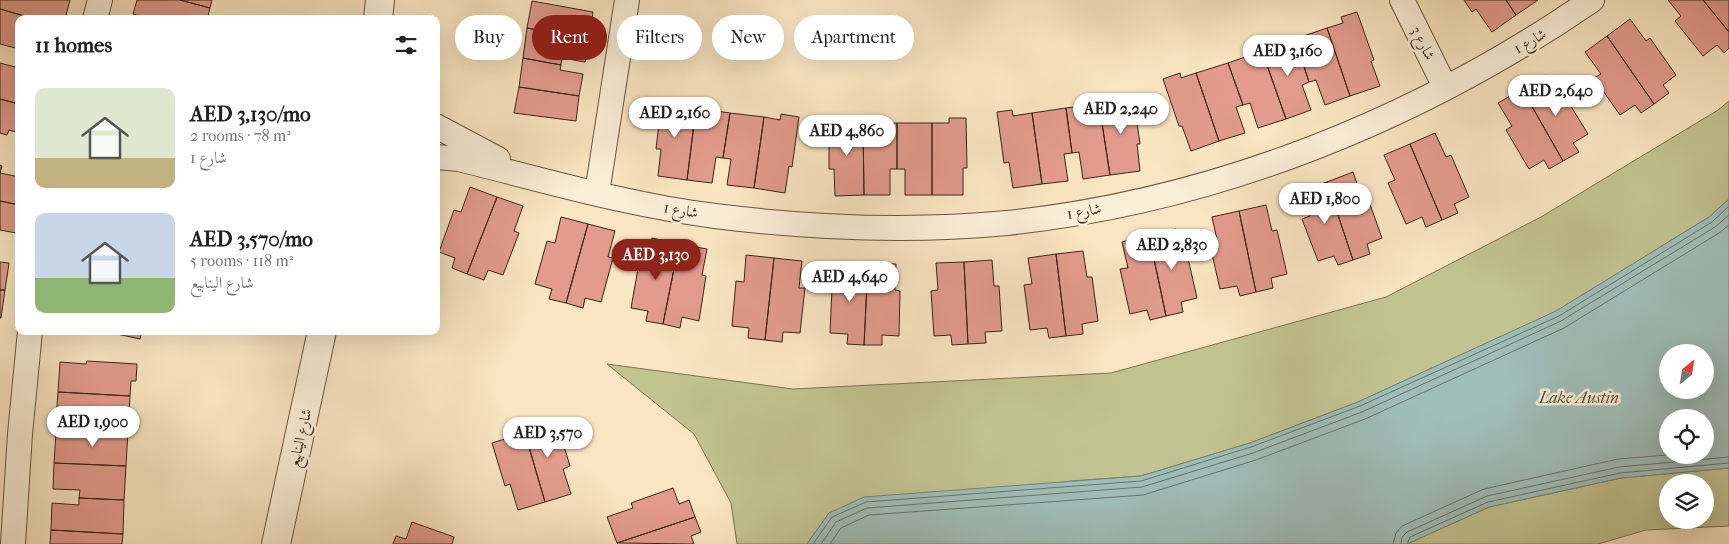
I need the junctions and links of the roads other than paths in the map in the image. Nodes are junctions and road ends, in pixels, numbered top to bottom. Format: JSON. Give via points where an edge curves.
{"nodes":[{"id":1,"x":100,"y":0,"type":"edge"},
{"id":2,"x":380,"y":0,"type":"edge"},
{"id":3,"x":627,"y":0,"type":"edge"},
{"id":4,"x":1402,"y":0,"type":"edge"},
{"id":5,"x":1592,"y":0,"type":"edge"},
{"id":6,"x":96,"y":15,"type":"edge"},
{"id":7,"x":378,"y":15,"type":"edge"},
{"id":8,"x":1445,"y":87,"type":"junction"},
{"id":9,"x":440,"y":128,"type":"edge"},
{"id":10,"x":440,"y":157,"type":"edge"},
{"id":11,"x":535,"y":178,"type":"junction"},
{"id":12,"x":597,"y":193,"type":"junction"},
{"id":13,"x":30,"y":335,"type":"edge"},
{"id":14,"x":321,"y":335,"type":"edge"},
{"id":15,"x":13,"y":544,"type":"edge"},
{"id":16,"x":276,"y":544,"type":"edge"}],
"edges":[{"from":1,"to":6,"type":"street"},
{"from":2,"to":7,"type":"street"},
{"from":3,"to":12,"type":"street"},
{"from":4,"to":8,"type":"street","name":"شارع 3"},
{"from":5,"to":8,"type":"street","name":"شارع 1","via":[[1540,36]]},
{"from":8,"to":12,"type":"street","name":"شارع 1","via":[[1378,122],[1233,176],[1149,199],[1005,223],[908,227],[810,225],[713,216]]},
{"from":9,"to":11,"type":"street","name":"شارع 1"},
{"from":10,"to":11,"type":"street","name":"شارع 1","via":[[459,158]]},
{"from":11,"to":12,"type":"street","name":"شارع 1"},
{"from":13,"to":15,"type":"street"},
{"from":14,"to":16,"type":"street","name":"شارع الينابيع"}]}
